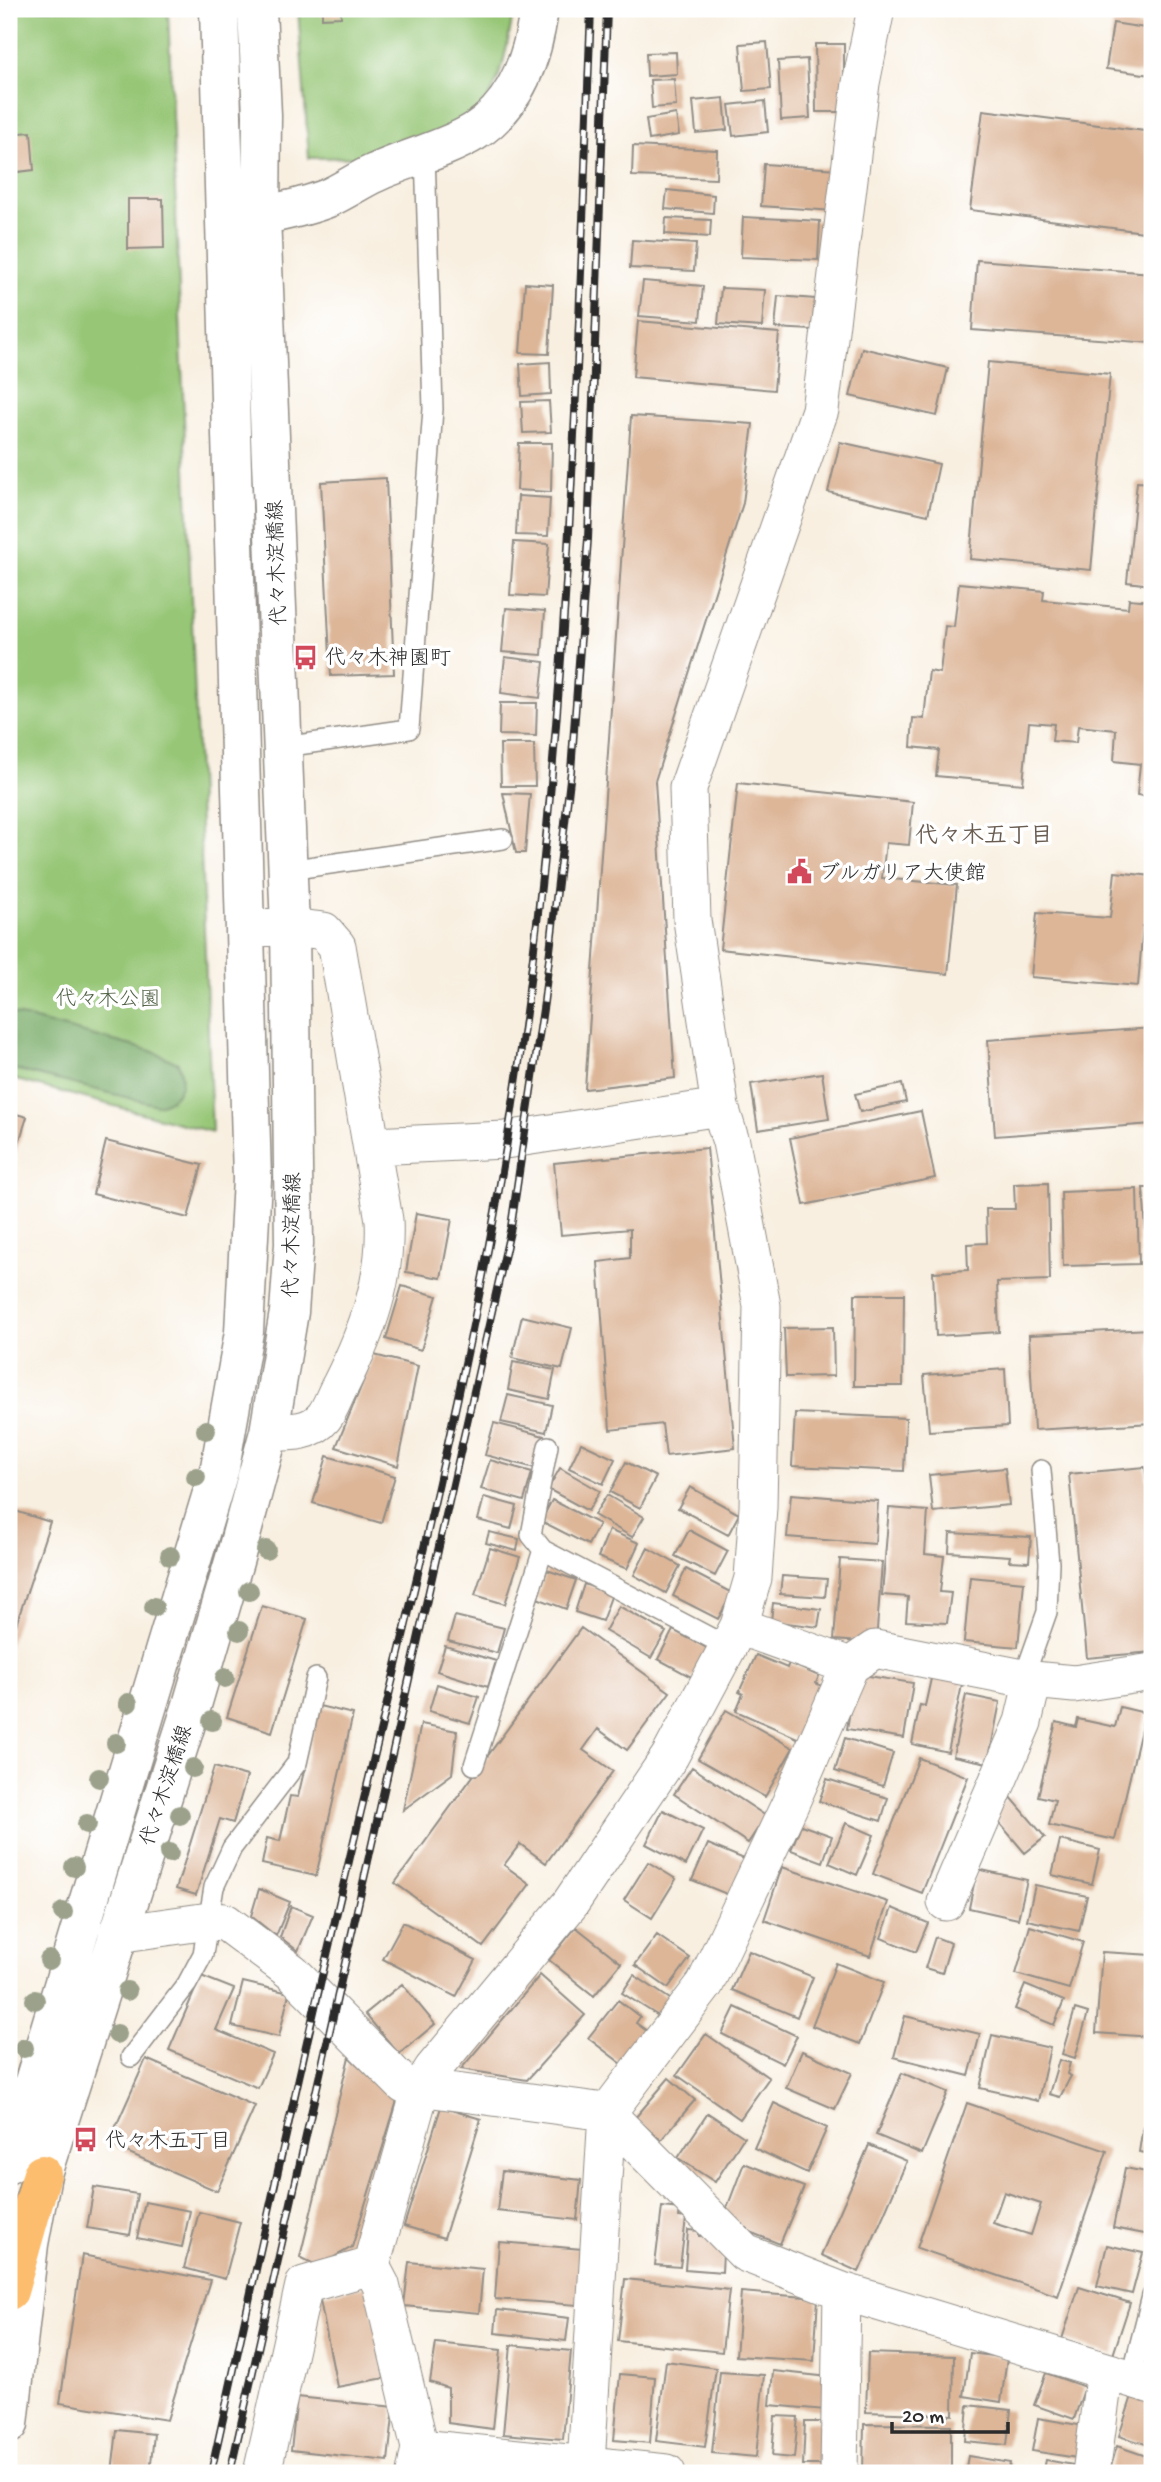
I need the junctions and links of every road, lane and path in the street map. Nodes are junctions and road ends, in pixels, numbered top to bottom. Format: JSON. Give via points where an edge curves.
{"nodes":[{"id":1,"x":219,"y":9,"type":"edge"},
{"id":2,"x":257,"y":9,"type":"edge"},
{"id":3,"x":538,"y":9,"type":"edge"},
{"id":4,"x":876,"y":9,"type":"edge"},
{"id":5,"x":425,"y":153,"type":"junction"},
{"id":6,"x":261,"y":216,"type":"junction"},
{"id":7,"x":284,"y":747,"type":"junction"},
{"id":8,"x":503,"y":839,"type":"dead end"},
{"id":9,"x":288,"y":870,"type":"junction"},
{"id":10,"x":290,"y":927,"type":"junction"},
{"id":11,"x":245,"y":928,"type":"junction"},
{"id":12,"x":720,"y":1107,"type":"junction"},
{"id":13,"x":372,"y":1146,"type":"junction"},
{"id":14,"x":269,"y":1432,"type":"junction"},
{"id":15,"x":548,"y":1446,"type":"dead end"},
{"id":16,"x":1041,"y":1470,"type":"dead end"},
{"id":17,"x":543,"y":1550,"type":"junction"},
{"id":18,"x":734,"y":1636,"type":"junction"},
{"id":19,"x":850,"y":1666,"type":"junction"},
{"id":20,"x":1152,"y":1672,"type":"edge"},
{"id":21,"x":316,"y":1678,"type":"dead end"},
{"id":22,"x":1028,"y":1679,"type":"junction"},
{"id":23,"x":474,"y":1765,"type":"dead end"},
{"id":24,"x":946,"y":1902,"type":"dead end"},
{"id":25,"x":209,"y":1921,"type":"junction"},
{"id":26,"x":117,"y":1934,"type":"junction"},
{"id":27,"x":131,"y":2057,"type":"dead end"},
{"id":28,"x":421,"y":2088,"type":"junction"},
{"id":29,"x":607,"y":2113,"type":"junction"},
{"id":30,"x":25,"y":2169,"type":"edge"},
{"id":31,"x":372,"y":2266,"type":"junction"},
{"id":32,"x":9,"y":2291,"type":"edge"},
{"id":33,"x":842,"y":2291,"type":"junction"},
{"id":34,"x":1152,"y":2296,"type":"edge"},
{"id":35,"x":1129,"y":2378,"type":"edge"},
{"id":36,"x":9,"y":2424,"type":"edge"},
{"id":37,"x":418,"y":2461,"type":"edge"},
{"id":38,"x":586,"y":2465,"type":"junction"},
{"id":39,"x":262,"y":2473,"type":"edge"},
{"id":40,"x":667,"y":2473,"type":"edge"},
{"id":41,"x":839,"y":2473,"type":"edge"},
{"id":42,"x":1091,"y":2473,"type":"edge"}],
"edges":[{"from":1,"to":11,"type":"street","name":"代々木淀橋線"},
{"from":2,"to":6,"type":"street","name":"代々木淀橋線"},
{"from":3,"to":5,"type":"street","via":[[525,71],[506,104],[474,132]]},
{"from":4,"to":12,"type":"street","via":[[861,83],[820,410],[688,788],[692,920]]},
{"from":5,"to":6,"type":"street","via":[[330,197]]},
{"from":5,"to":7,"type":"lane","via":[[433,410],[408,729]]},
{"from":6,"to":7,"type":"street","name":"代々木淀橋線"},
{"from":7,"to":9,"type":"street","name":"代々木淀橋線"},
{"from":8,"to":9,"type":"lane"},
{"from":9,"to":10,"type":"street","name":"代々木淀橋線"},
{"from":10,"to":11,"type":"street"},
{"from":10,"to":13,"type":"street","via":[[324,931],[337,946]]},
{"from":10,"to":14,"type":"street","name":"代々木淀橋線","via":[[293,1244],[289,1312]]},
{"from":11,"to":30,"type":"street","name":"代々木淀橋線","via":[[251,1206],[244,1332],[230,1420]]},
{"from":12,"to":13,"type":"street","via":[[505,1140]]},
{"from":12,"to":18,"type":"street","via":[[731,1142],[762,1306],[753,1578]]},
{"from":13,"to":14,"type":"street","via":[[386,1250],[372,1310],[323,1418],[301,1432]]},
{"from":14,"to":26,"type":"street","name":"代々木淀橋線","via":[[192,1705]]},
{"from":15,"to":17,"type":"lane","via":[[531,1535]]},
{"from":16,"to":22,"type":"lane","via":[[1049,1563],[1046,1612]]},
{"from":17,"to":18,"type":"lane"},
{"from":17,"to":23,"type":"lane"},
{"from":18,"to":19,"type":"street"},
{"from":18,"to":28,"type":"street","via":[[670,1756],[570,1904]]},
{"from":19,"to":22,"type":"street","via":[[875,1649]]},
{"from":19,"to":29,"type":"street","via":[[705,1984]]},
{"from":20,"to":22,"type":"street","via":[[1074,1684]]},
{"from":21,"to":25,"type":"lane","via":[[297,1763],[232,1847],[214,1886]]},
{"from":22,"to":24,"type":"street","via":[[1023,1722]]},
{"from":25,"to":26,"type":"street"},
{"from":25,"to":27,"type":"lane","via":[[203,1954],[187,1984]]},
{"from":25,"to":28,"type":"street","via":[[225,1922],[292,1972],[404,2085]]},
{"from":26,"to":30,"type":"street","name":"代々木淀橋線"},
{"from":28,"to":29,"type":"street"},
{"from":28,"to":31,"type":"street"},
{"from":29,"to":33,"type":"street","via":[[745,2253]]},
{"from":29,"to":38,"type":"street"},
{"from":30,"to":32,"type":"highway"},
{"from":30,"to":36,"type":"street","name":"代々木淀橋線","via":[[29,2244]]},
{"from":31,"to":37,"type":"street","via":[[381,2285]]},
{"from":31,"to":39,"type":"street","via":[[304,2285]]},
{"from":33,"to":35,"type":"street"},
{"from":33,"to":41,"type":"street"},
{"from":34,"to":35,"type":"lane"},
{"from":35,"to":42,"type":"street"},
{"from":37,"to":38,"type":"street"},
{"from":38,"to":40,"type":"street"}]}
